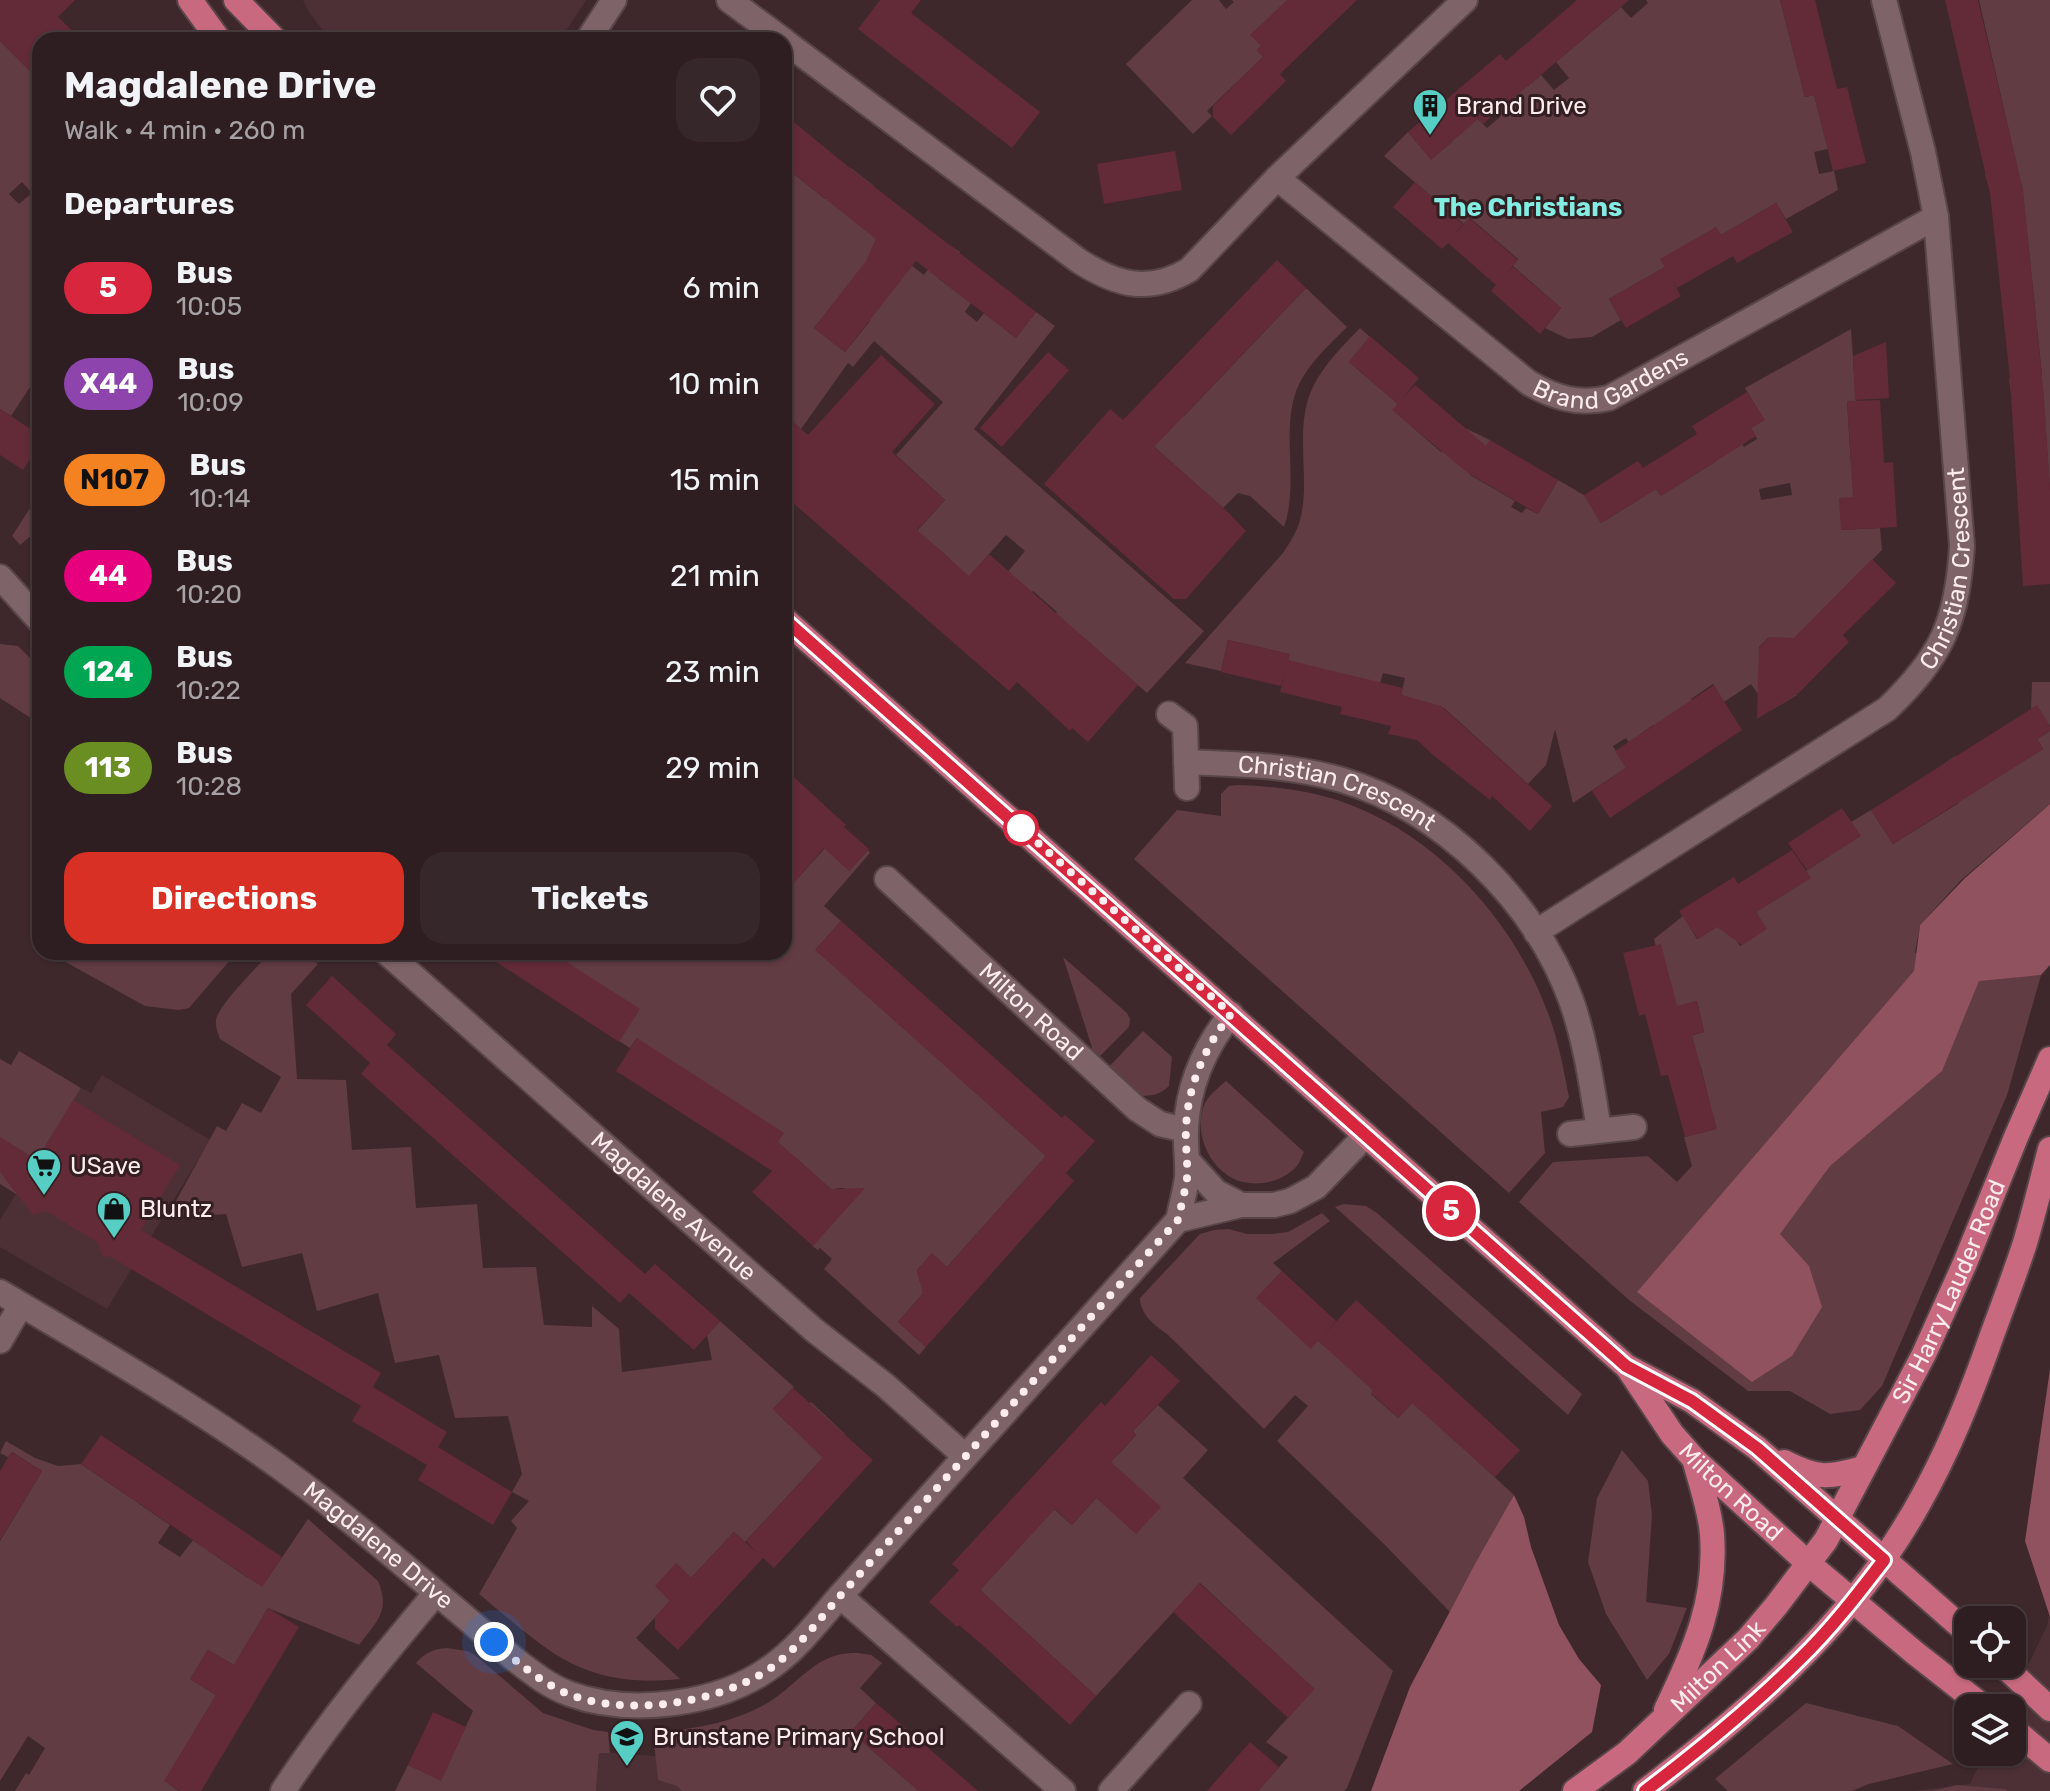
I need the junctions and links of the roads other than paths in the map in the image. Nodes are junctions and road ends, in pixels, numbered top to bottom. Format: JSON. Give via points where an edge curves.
{"nodes":[{"id":1,"x":190,"y":0,"type":"edge"},
{"id":2,"x":236,"y":0,"type":"edge"},
{"id":3,"x":614,"y":0,"type":"edge"},
{"id":4,"x":729,"y":0,"type":"edge"},
{"id":5,"x":1465,"y":0,"type":"edge"},
{"id":6,"x":1884,"y":0,"type":"edge"},
{"id":7,"x":213,"y":32,"type":"edge"},
{"id":8,"x":267,"y":32,"type":"edge"},
{"id":9,"x":593,"y":32,"type":"edge"},
{"id":10,"x":773,"y":32,"type":"edge"},
{"id":11,"x":792,"y":46,"type":"edge"},
{"id":12,"x":1277,"y":178,"type":"junction"},
{"id":13,"x":1936,"y":217,"type":"junction"},
{"id":14,"x":1,"y":581,"type":"edge"},
{"id":15,"x":32,"y":613,"type":"edge"},
{"id":16,"x":792,"y":626,"type":"edge"},
{"id":17,"x":1169,"y":714,"type":"dead end"},
{"id":18,"x":1186,"y":762,"type":"junction"},
{"id":19,"x":1187,"y":788,"type":"dead end"},
{"id":20,"x":887,"y":879,"type":"dead end"},
{"id":21,"x":1536,"y":932,"type":"junction"},
{"id":22,"x":395,"y":960,"type":"edge"},
{"id":23,"x":1231,"y":1014,"type":"junction"},
{"id":24,"x":2050,"y":1059,"type":"edge"},
{"id":25,"x":1634,"y":1127,"type":"dead end"},
{"id":26,"x":1186,"y":1130,"type":"junction"},
{"id":27,"x":1599,"y":1130,"type":"junction"},
{"id":28,"x":1570,"y":1134,"type":"dead end"},
{"id":29,"x":1366,"y":1135,"type":"junction"},
{"id":30,"x":2050,"y":1149,"type":"edge"},
{"id":31,"x":1188,"y":1161,"type":"junction"},
{"id":32,"x":1241,"y":1205,"type":"junction"},
{"id":33,"x":1178,"y":1220,"type":"junction"},
{"id":34,"x":0,"y":1292,"type":"edge"},
{"id":35,"x":21,"y":1305,"type":"junction"},
{"id":36,"x":0,"y":1341,"type":"edge"},
{"id":37,"x":1626,"y":1366,"type":"junction"},
{"id":38,"x":1757,"y":1448,"type":"junction"},
{"id":39,"x":965,"y":1456,"type":"junction"},
{"id":40,"x":1695,"y":1460,"type":"junction"},
{"id":41,"x":1863,"y":1468,"type":"junction"},
{"id":42,"x":1838,"y":1519,"type":"junction"},
{"id":43,"x":1884,"y":1560,"type":"junction"},
{"id":44,"x":1809,"y":1564,"type":"junction"},
{"id":45,"x":436,"y":1593,"type":"junction"},
{"id":46,"x":840,"y":1596,"type":"junction"},
{"id":47,"x":1852,"y":1601,"type":"junction"},
{"id":48,"x":1954,"y":1621,"type":"edge"},
{"id":49,"x":2017,"y":1678,"type":"edge"},
{"id":50,"x":1966,"y":1694,"type":"edge"},
{"id":51,"x":2044,"y":1703,"type":"edge"},
{"id":52,"x":1189,"y":1704,"type":"dead end"},
{"id":53,"x":1659,"y":1723,"type":"junction"},
{"id":54,"x":2026,"y":1740,"type":"edge"},
{"id":55,"x":2050,"y":1760,"type":"edge"},
{"id":56,"x":283,"y":1791,"type":"edge"},
{"id":57,"x":1063,"y":1791,"type":"edge"},
{"id":58,"x":1111,"y":1791,"type":"edge"},
{"id":59,"x":1575,"y":1791,"type":"edge"},
{"id":60,"x":1645,"y":1791,"type":"edge"}],
"edges":[{"from":1,"to":7,"type":"main road"},
{"from":2,"to":8,"type":"main road"},
{"from":3,"to":9,"type":"street"},
{"from":4,"to":10,"type":"street"},
{"from":5,"to":12,"type":"street"},
{"from":6,"to":13,"type":"street","name":"Christian Crescent"},
{"from":11,"to":12,"type":"street","via":[[1079,261],[1116,281],[1154,283],[1189,270]]},
{"from":12,"to":13,"type":"street","name":"Brand Gardens","via":[[1529,383],[1588,402],[1609,398]]},
{"from":13,"to":21,"type":"street","name":"Christian Crescent","via":[[1962,546],[1955,602],[1936,651],[1887,709]]},
{"from":14,"to":15,"type":"street"},
{"from":16,"to":23,"type":"main road","name":"Milton Road"},
{"from":17,"to":18,"type":"street","via":[[1185,726]]},
{"from":18,"to":19,"type":"street"},
{"from":18,"to":21,"type":"street","name":"Christian Crescent","via":[[1303,771],[1387,798],[1483,866]]},
{"from":20,"to":26,"type":"street","name":"Milton Road","via":[[1137,1109],[1160,1124]]},
{"from":21,"to":27,"type":"street","name":"Christian Crescent","via":[[1570,998]]},
{"from":22,"to":39,"type":"street","name":"Magdalene Avenue","via":[[814,1330]]},
{"from":23,"to":26,"type":"street","name":"Magdalene Drive","via":[[1201,1061]]},
{"from":23,"to":29,"type":"main road","name":"Milton Road"},
{"from":24,"to":41,"type":"main road","name":"Sir Harry Lauder Road","via":[[1924,1354]]},
{"from":25,"to":27,"type":"street"},
{"from":26,"to":31,"type":"street","name":"Magdalene Drive"},
{"from":27,"to":28,"type":"street"},
{"from":29,"to":32,"type":"street","via":[[1312,1191],[1274,1205]]},
{"from":29,"to":37,"type":"main road","name":"Milton Road"},
{"from":30,"to":43,"type":"main road","name":"Sir Harry Lauder Road","via":[[2025,1243],[1967,1406]]},
{"from":31,"to":32,"type":"street","via":[[1216,1192]]},
{"from":31,"to":33,"type":"street","name":"Magdalene Drive"},
{"from":32,"to":33,"type":"street"},
{"from":33,"to":39,"type":"street","name":"Magdalene Drive"},
{"from":34,"to":35,"type":"street","name":"Magdalene Drive"},
{"from":35,"to":36,"type":"street"},
{"from":35,"to":45,"type":"street","name":"Magdalene Drive","via":[[249,1446],[332,1506]]},
{"from":37,"to":38,"type":"main road","name":"Milton Road","via":[[1692,1401]]},
{"from":37,"to":40,"type":"main road","name":"Milton Road"},
{"from":38,"to":41,"type":"main road","via":[[1807,1474],[1837,1476]]},
{"from":38,"to":42,"type":"main road","name":"Milton Road"},
{"from":39,"to":46,"type":"street","name":"Magdalene Drive"},
{"from":40,"to":44,"type":"main road","name":"Milton Road"},
{"from":40,"to":53,"type":"main road","via":[[1711,1531],[1712,1587],[1688,1664]]},
{"from":41,"to":42,"type":"main road","name":"Sir Harry Lauder Road"},
{"from":42,"to":43,"type":"main road","name":"Milton Road"},
{"from":42,"to":44,"type":"main road","name":"Milton Link"},
{"from":43,"to":47,"type":"main road","name":"Milton Link"},
{"from":43,"to":48,"type":"main road","name":"Milton Road"},
{"from":44,"to":47,"type":"main road","name":"Milton Road"},
{"from":44,"to":53,"type":"main road","name":"Milton Link","via":[[1748,1639]]},
{"from":45,"to":46,"type":"street","name":"Magdalene Drive","via":[[542,1681],[571,1695],[655,1706],[702,1697],[756,1677],[783,1658]]},
{"from":45,"to":56,"type":"street","via":[[327,1727]]},
{"from":46,"to":57,"type":"street"},
{"from":47,"to":50,"type":"main road","name":"Milton Road"},
{"from":47,"to":60,"type":"main road","name":"Milton Link","via":[[1802,1658]]},
{"from":49,"to":51,"type":"main road"},
{"from":52,"to":58,"type":"street"},
{"from":53,"to":59,"type":"main road","name":"Milton Link"},
{"from":54,"to":55,"type":"main road"}]}
